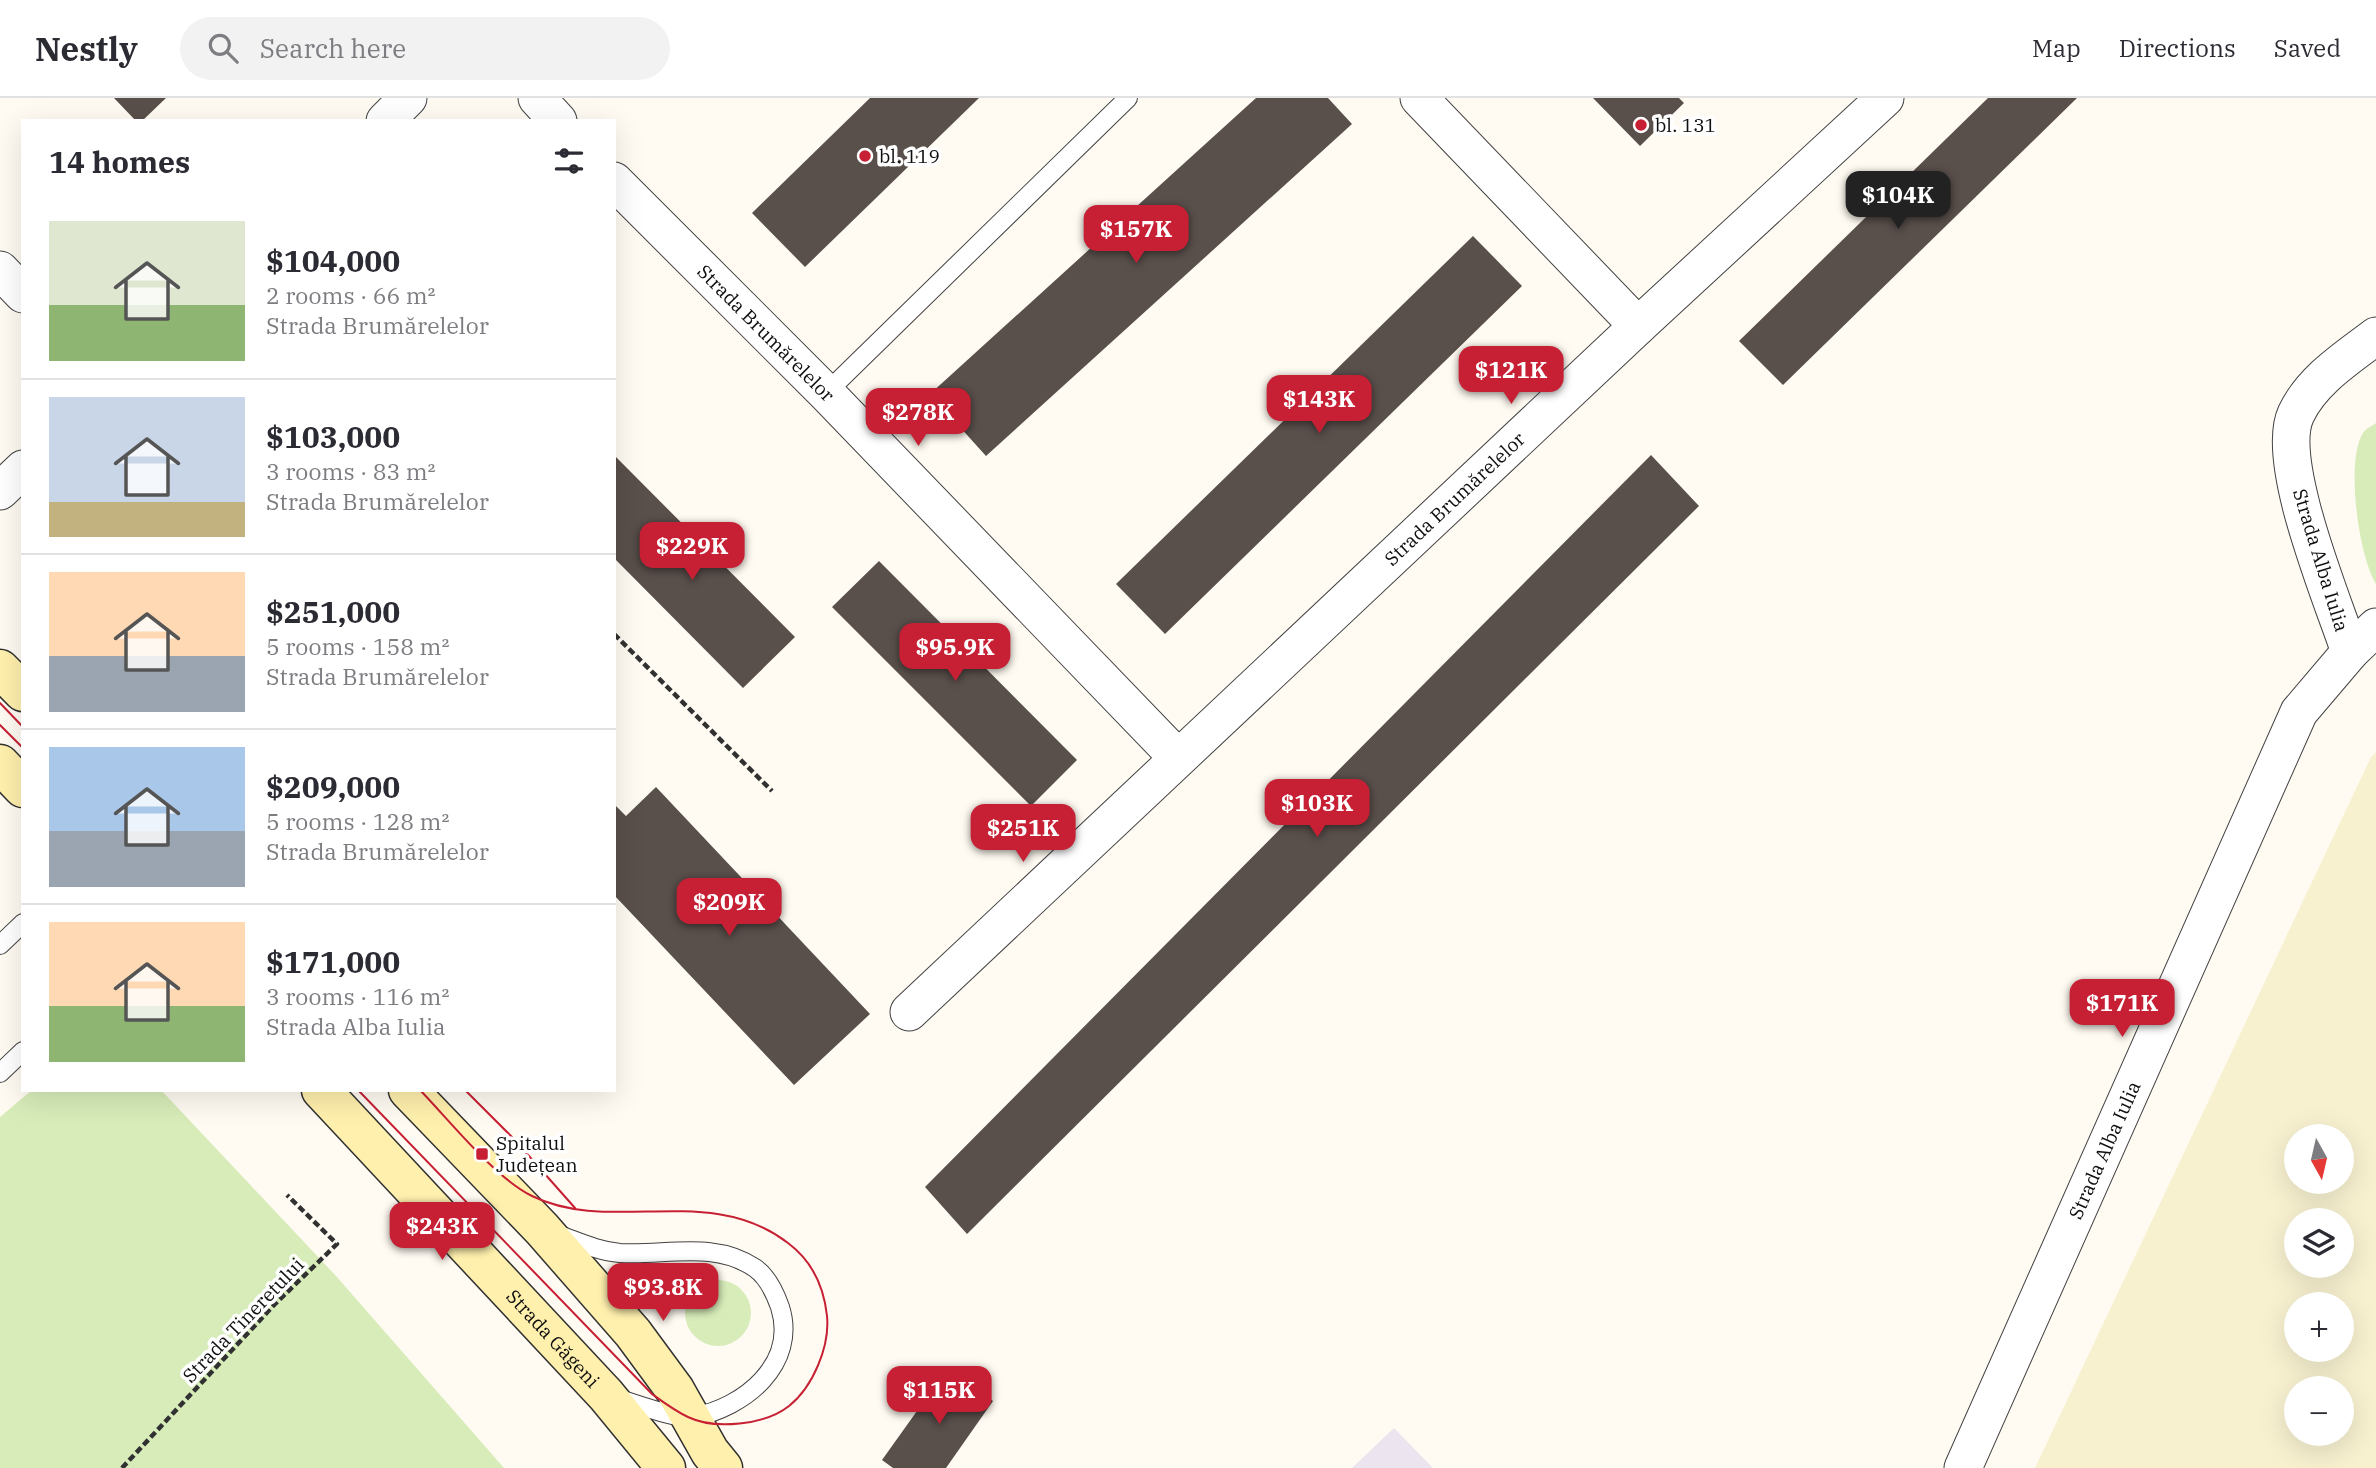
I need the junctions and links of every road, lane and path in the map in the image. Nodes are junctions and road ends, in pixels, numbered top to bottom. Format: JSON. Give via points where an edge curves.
{"nodes":[{"id":1,"x":408,"y":98,"type":"edge"},
{"id":2,"x":537,"y":98,"type":"edge"},
{"id":3,"x":1128,"y":98,"type":"edge"},
{"id":4,"x":1419,"y":98,"type":"edge"},
{"id":5,"x":1885,"y":98,"type":"edge"},
{"id":6,"x":386,"y":119,"type":"edge"},
{"id":7,"x":556,"y":119,"type":"edge"},
{"id":8,"x":616,"y":183,"type":"edge"},
{"id":9,"x":0,"y":270,"type":"edge"},
{"id":10,"x":21,"y":292,"type":"edge"},
{"id":11,"x":1638,"y":326,"type":"junction"},
{"id":12,"x":2376,"y":336,"type":"edge"},
{"id":13,"x":826,"y":394,"type":"junction"},
{"id":14,"x":21,"y":471,"type":"edge"},
{"id":15,"x":0,"y":491,"type":"edge"},
{"id":16,"x":2376,"y":627,"type":"edge"},
{"id":17,"x":616,"y":636,"type":"edge"},
{"id":18,"x":2350,"y":652,"type":"junction"},
{"id":19,"x":0,"y":669,"type":"edge"},
{"id":20,"x":21,"y":690,"type":"edge"},
{"id":21,"x":1178,"y":758,"type":"junction"},
{"id":22,"x":772,"y":790,"type":"dead end"},
{"id":23,"x":21,"y":925,"type":"edge"},
{"id":24,"x":0,"y":946,"type":"edge"},
{"id":25,"x":909,"y":1012,"type":"dead end"},
{"id":26,"x":21,"y":1053,"type":"edge"},
{"id":27,"x":0,"y":1073,"type":"edge"},
{"id":28,"x":323,"y":1092,"type":"edge"},
{"id":29,"x":410,"y":1092,"type":"edge"},
{"id":30,"x":287,"y":1195,"type":"dead end"},
{"id":31,"x":542,"y":1229,"type":"junction"},
{"id":32,"x":606,"y":1395,"type":"junction"},
{"id":33,"x":690,"y":1418,"type":"junction"},
{"id":34,"x":122,"y":1468,"type":"edge"},
{"id":35,"x":666,"y":1468,"type":"edge"},
{"id":36,"x":723,"y":1468,"type":"edge"},
{"id":37,"x":1964,"y":1468,"type":"edge"}],
"edges":[{"from":1,"to":6,"type":"street"},
{"from":2,"to":7,"type":"street"},
{"from":3,"to":13,"type":"lane"},
{"from":4,"to":11,"type":"street"},
{"from":5,"to":11,"type":"street","name":"Strada Brumărelelor"},
{"from":8,"to":13,"type":"street","name":"Strada Brumărelelor"},
{"from":9,"to":10,"type":"street"},
{"from":11,"to":21,"type":"street","name":"Strada Brumărelelor"},
{"from":12,"to":18,"type":"street","name":"Strada Alba Iulia","via":[[2324,376],[2295,415],[2290,452],[2305,520]]},
{"from":13,"to":21,"type":"street","name":"Strada Brumărelelor"},
{"from":14,"to":15,"type":"street"},
{"from":16,"to":18,"type":"street","name":"Strada Alba Iulia"},
{"from":17,"to":22,"type":"path"},
{"from":18,"to":37,"type":"street","name":"Strada Alba Iulia","via":[[2299,712]]},
{"from":19,"to":20,"type":"main road"},
{"from":21,"to":25,"type":"street","name":"Strada Brumărelelor"},
{"from":23,"to":24,"type":"lane"},
{"from":26,"to":27,"type":"lane"},
{"from":28,"to":32,"type":"main road","name":"Strada Găgeni"},
{"from":29,"to":31,"type":"main road"},
{"from":30,"to":34,"type":"path","name":"Strada Tineretului","via":[[337,1244]]},
{"from":31,"to":33,"type":"main road","via":[[633,1333]]},
{"from":31,"to":33,"type":"lane","via":[[598,1250],[620,1253],[697,1250],[726,1254],[756,1268],[774,1290],[784,1320],[782,1349],[772,1370],[726,1408]]},
{"from":32,"to":33,"type":"lane"},
{"from":32,"to":35,"type":"main road","name":"Strada Găgeni"},
{"from":33,"to":36,"type":"main road"}]}
